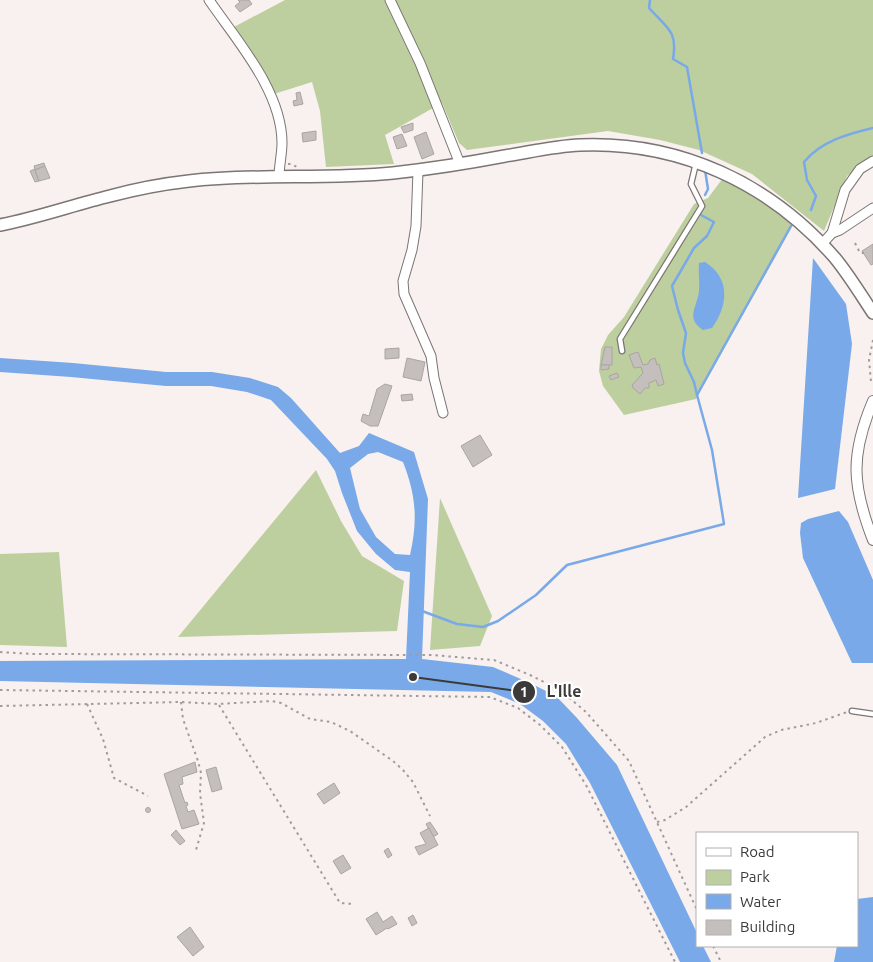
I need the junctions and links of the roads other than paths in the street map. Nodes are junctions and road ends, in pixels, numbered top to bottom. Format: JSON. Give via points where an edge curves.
{"nodes":[{"id":1,"x":209,"y":0,"type":"edge"},
{"id":2,"x":390,"y":0,"type":"edge"},
{"id":3,"x":873,"y":161,"type":"edge"},
{"id":4,"x":697,"y":162,"type":"junction"},
{"id":5,"x":460,"y":164,"type":"junction"},
{"id":6,"x":416,"y":168,"type":"junction"},
{"id":7,"x":279,"y":177,"type":"junction"},
{"id":8,"x":873,"y":208,"type":"edge"},
{"id":9,"x":0,"y":225,"type":"edge"},
{"id":10,"x":832,"y":233,"type":"junction"},
{"id":11,"x":822,"y":244,"type":"junction"},
{"id":12,"x":873,"y":313,"type":"edge"},
{"id":13,"x":622,"y":351,"type":"dead end"},
{"id":14,"x":872,"y":404,"type":"edge"},
{"id":15,"x":442,"y":413,"type":"dead end"},
{"id":16,"x":873,"y":540,"type":"edge"},
{"id":17,"x":852,"y":710,"type":"road end"},
{"id":18,"x":873,"y":714,"type":"edge"}],
"edges":[{"from":1,"to":7,"type":"street","via":[[265,82],[274,101],[282,143]]},
{"from":2,"to":5,"type":"street","via":[[420,63]]},
{"from":3,"to":10,"type":"street","via":[[860,170],[844,190]]},
{"from":4,"to":5,"type":"main road","via":[[658,150],[590,141]]},
{"from":4,"to":11,"type":"main road","via":[[724,172],[758,191],[790,214]]},
{"from":4,"to":13,"type":"lane","via":[[691,184],[702,206],[620,339]]},
{"from":5,"to":6,"type":"main road"},
{"from":6,"to":7,"type":"main road","via":[[362,176]]},
{"from":6,"to":15,"type":"street","via":[[416,226],[403,282],[404,294],[431,356]]},
{"from":7,"to":9,"type":"main road","via":[[207,176],[53,209]]},
{"from":8,"to":10,"type":"street"},
{"from":10,"to":11,"type":"street"},
{"from":11,"to":12,"type":"main road"},
{"from":14,"to":16,"type":"street","via":[[856,450],[856,478],[858,498]]},
{"from":17,"to":18,"type":"lane"}]}
